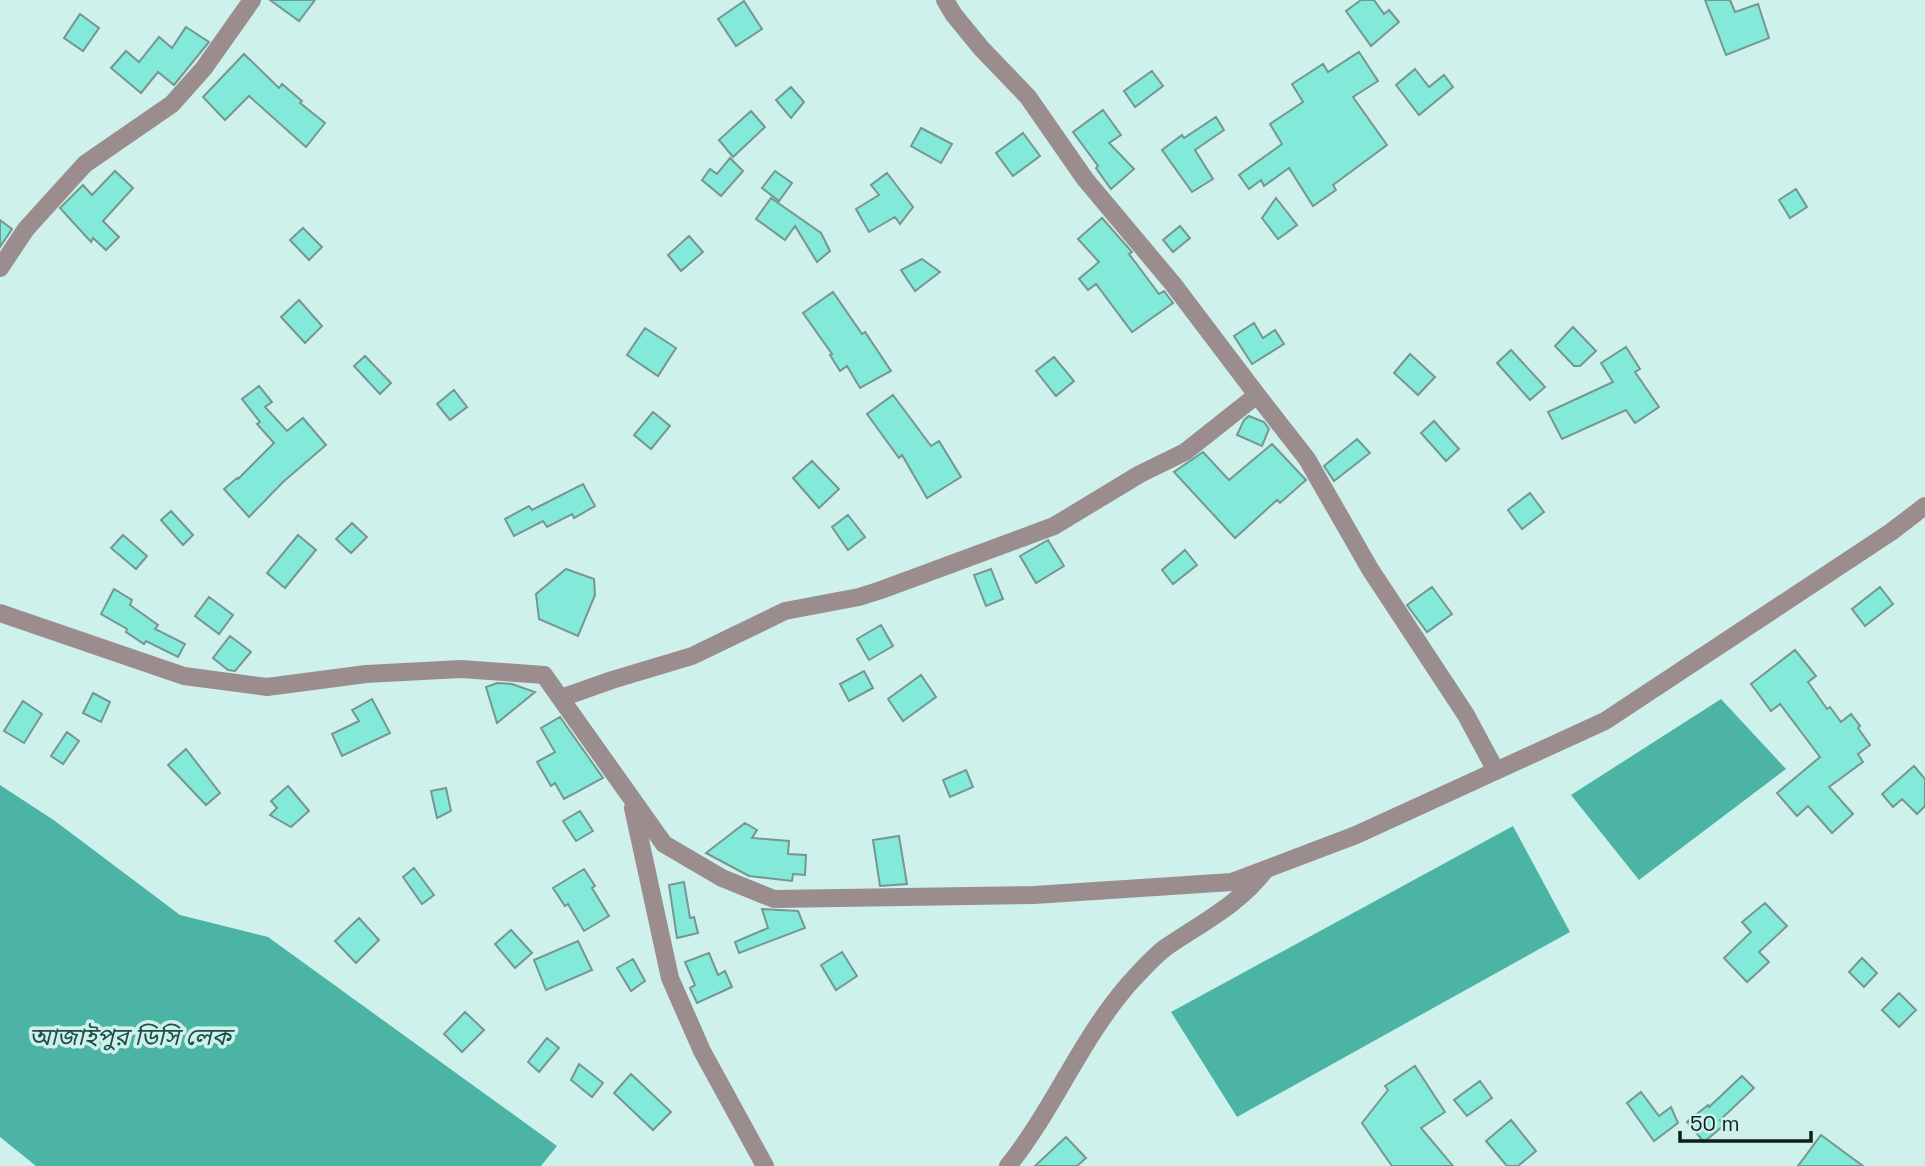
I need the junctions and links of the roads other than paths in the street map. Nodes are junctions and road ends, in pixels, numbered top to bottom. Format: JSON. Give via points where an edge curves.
{"nodes":[{"id":1,"x":251,"y":0,"type":"edge"},
{"id":2,"x":945,"y":0,"type":"edge"},
{"id":3,"x":0,"y":268,"type":"edge"},
{"id":4,"x":1257,"y":395,"type":"junction"},
{"id":5,"x":1925,"y":506,"type":"edge"},
{"id":6,"x":0,"y":613,"type":"edge"},
{"id":7,"x":561,"y":698,"type":"junction"},
{"id":8,"x":1496,"y":771,"type":"junction"},
{"id":9,"x":629,"y":794,"type":"junction"},
{"id":10,"x":1267,"y":868,"type":"junction"},
{"id":11,"x":765,"y":1166,"type":"edge"},
{"id":12,"x":1008,"y":1166,"type":"edge"}],
"edges":[{"from":1,"to":3,"type":"street","via":[[204,68],[172,104],[85,163],[26,229]]},
{"from":2,"to":4,"type":"street","via":[[981,48],[1028,97],[1085,179]]},
{"from":4,"to":7,"type":"street","via":[[1185,452],[1054,526],[881,590],[785,611],[692,656]]},
{"from":4,"to":8,"type":"street","via":[[1307,459]]},
{"from":5,"to":8,"type":"street","via":[[1605,721]]},
{"from":6,"to":7,"type":"street","via":[[184,676],[267,687],[461,668],[544,675]]},
{"from":7,"to":9,"type":"street"},
{"from":8,"to":10,"type":"street","via":[[1356,835]]},
{"from":9,"to":10,"type":"street","via":[[664,844],[722,878],[774,899],[1034,895],[1232,882]]},
{"from":9,"to":11,"type":"street","via":[[670,978],[702,1051]]},
{"from":10,"to":12,"type":"street","via":[[1225,910],[1163,950],[1126,987],[1087,1042],[1030,1139]]}]}
